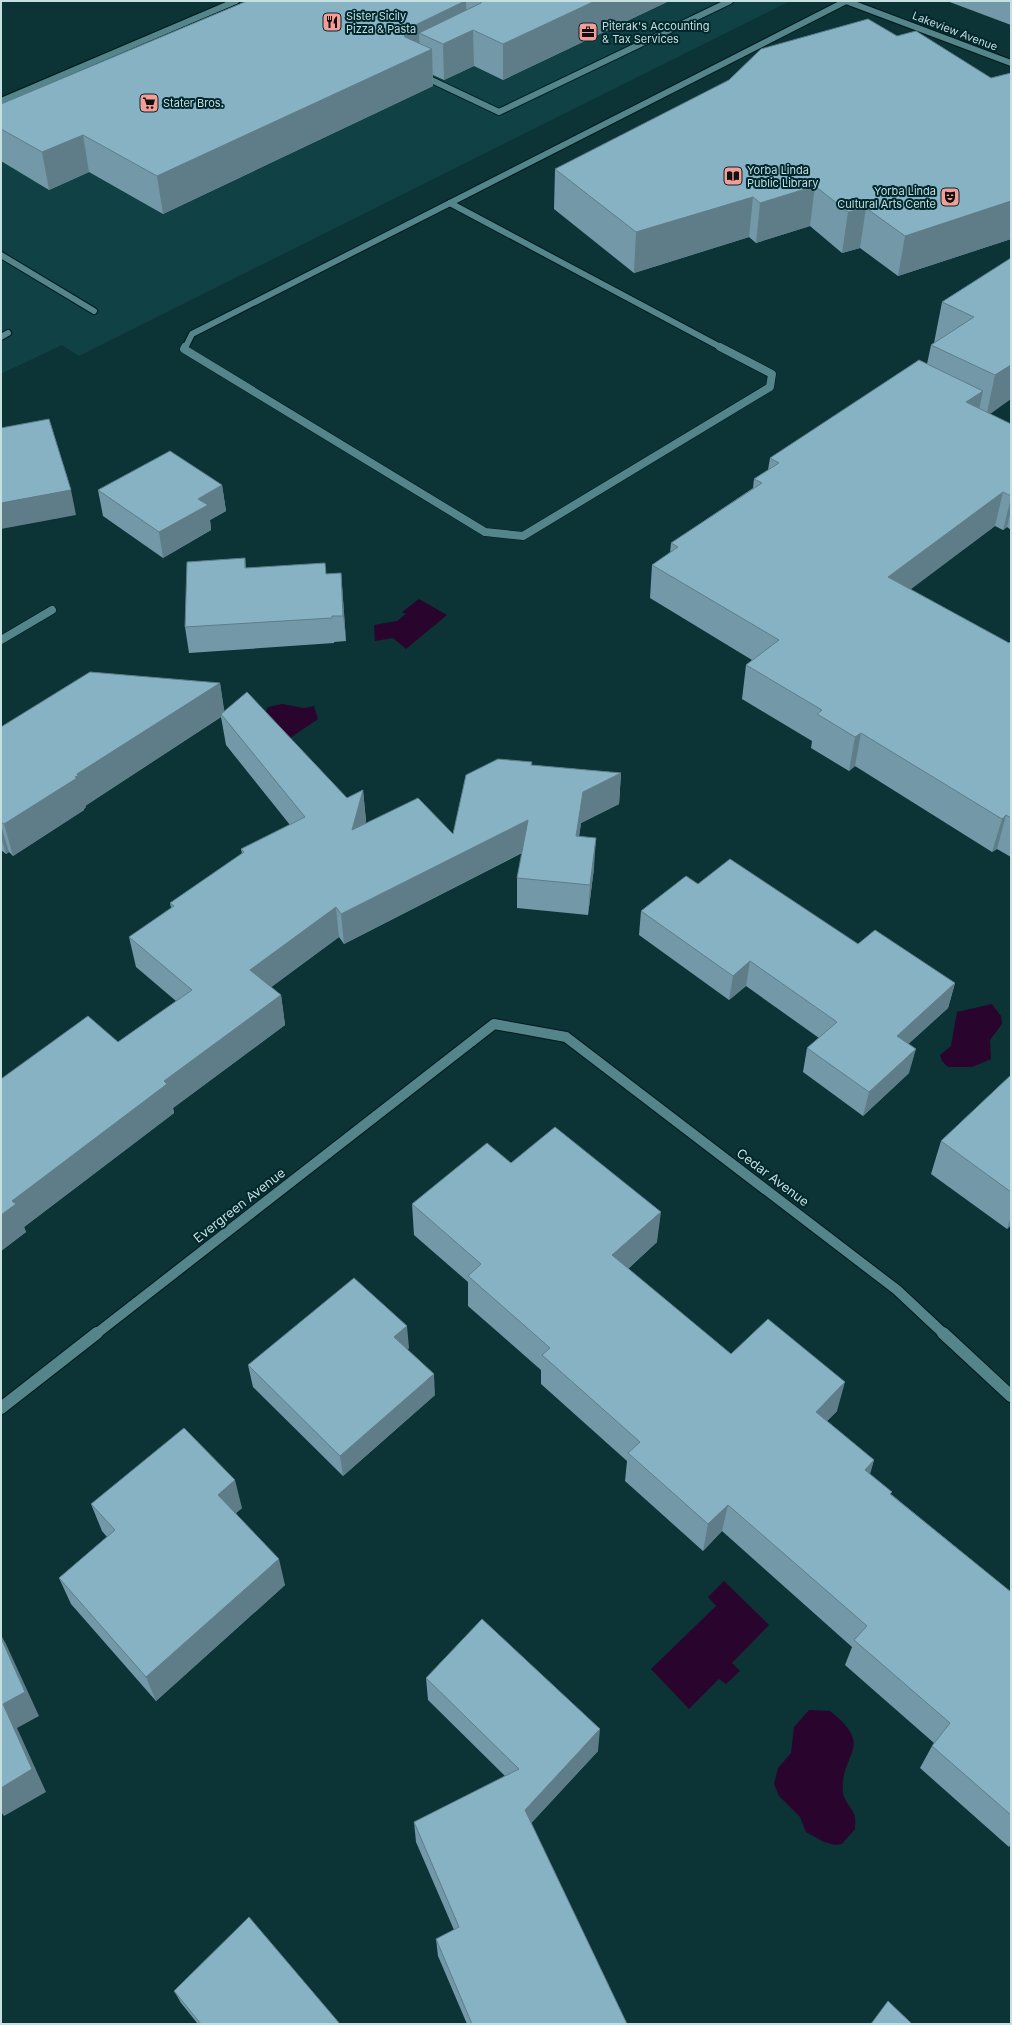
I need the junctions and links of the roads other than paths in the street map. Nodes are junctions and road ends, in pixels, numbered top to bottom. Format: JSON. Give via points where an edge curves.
{"nodes":[{"id":1,"x":236,"y":1,"type":"edge"},
{"id":2,"x":730,"y":1,"type":"edge"},
{"id":3,"x":846,"y":1,"type":"edge"},
{"id":4,"x":1011,"y":63,"type":"edge"},
{"id":5,"x":416,"y":72,"type":"edge"},
{"id":6,"x":1,"y":101,"type":"edge"},
{"id":7,"x":449,"y":202,"type":"junction"},
{"id":8,"x":1,"y":255,"type":"edge"},
{"id":9,"x":94,"y":311,"type":"dead end"},
{"id":10,"x":8,"y":334,"type":"dead end"},
{"id":11,"x":1,"y":337,"type":"edge"},
{"id":12,"x":52,"y":610,"type":"dead end"},
{"id":13,"x":1,"y":640,"type":"edge"},
{"id":14,"x":494,"y":1024,"type":"joint"},
{"id":15,"x":1011,"y":1396,"type":"edge"},
{"id":16,"x":1,"y":1408,"type":"edge"}],
"edges":[{"from":1,"to":6,"type":"street"},
{"from":2,"to":5,"type":"street","via":[[499,112]]},
{"from":3,"to":4,"type":"street","name":"Lakeview Avenue"},
{"from":3,"to":7,"type":"street"},
{"from":7,"to":7,"type":"street","via":[[192,334],[184,349],[485,532],[523,536],[770,387],[772,374]]},
{"from":8,"to":9,"type":"street"},
{"from":10,"to":11,"type":"street"},
{"from":12,"to":13,"type":"street"},
{"from":14,"to":15,"type":"street","name":"Cedar Avenue","via":[[566,1037],[897,1290]]},
{"from":14,"to":16,"type":"street","name":"Evergreen Avenue"}]}
